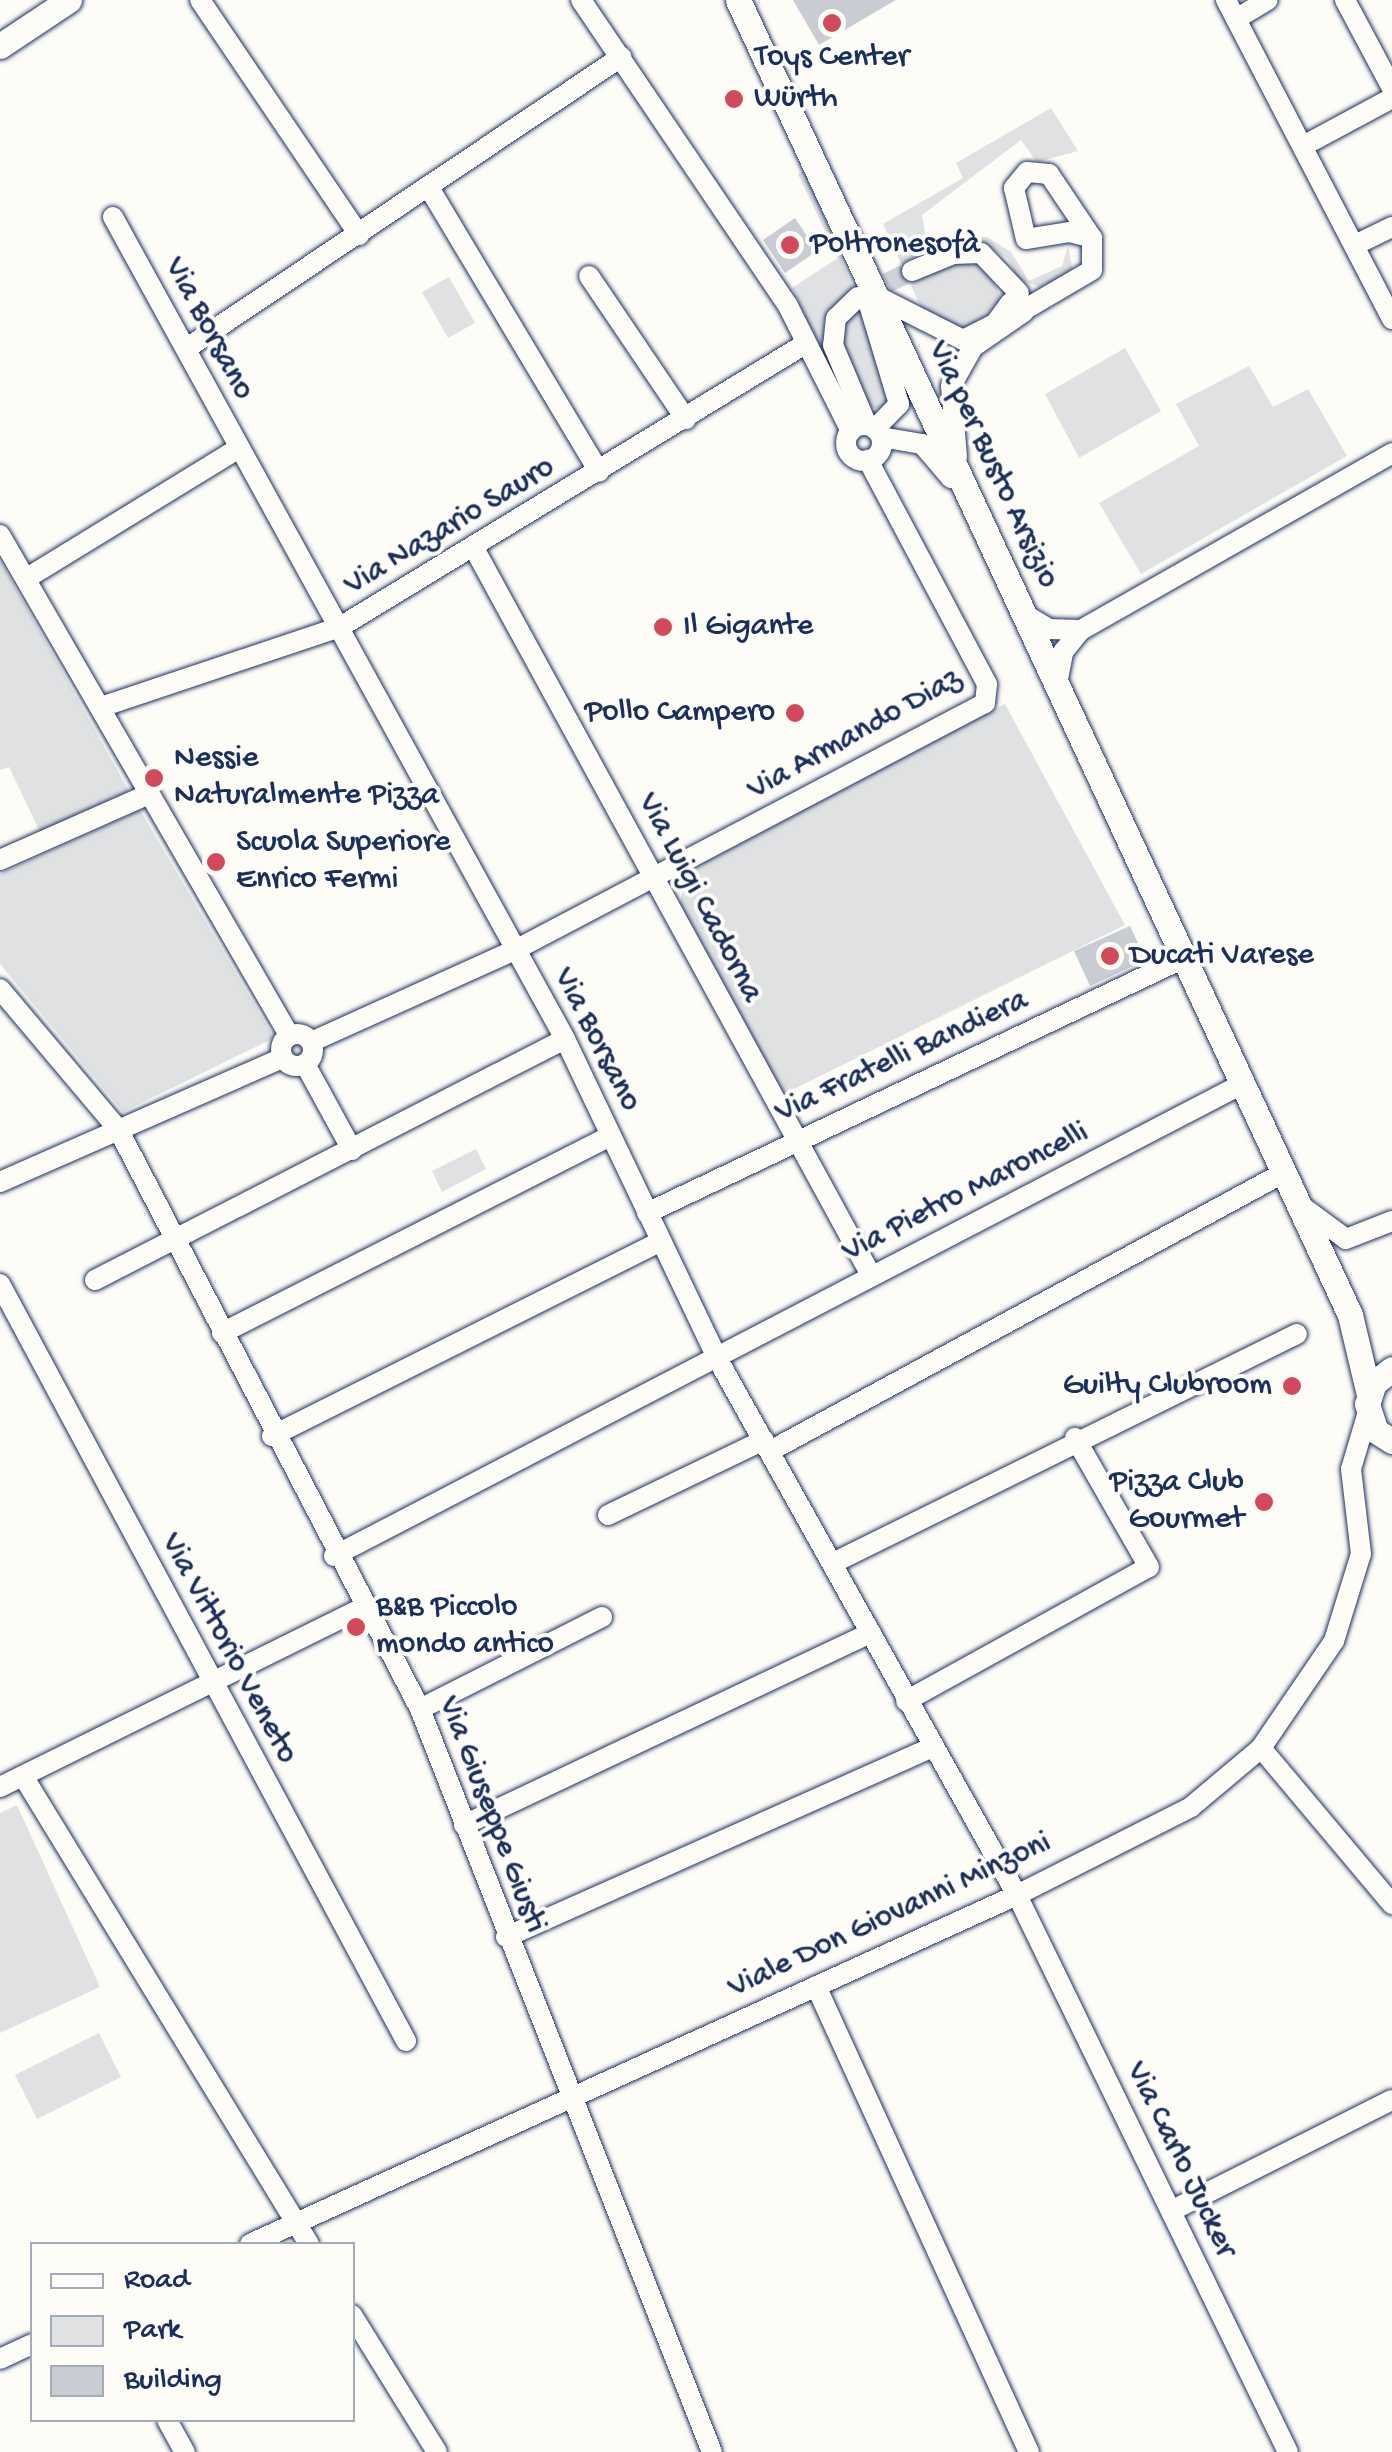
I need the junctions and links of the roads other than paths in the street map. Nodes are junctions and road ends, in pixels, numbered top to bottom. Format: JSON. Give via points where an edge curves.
{"nodes":[{"id":1,"x":69,"y":0,"type":"edge"},
{"id":2,"x":200,"y":0,"type":"edge"},
{"id":3,"x":580,"y":0,"type":"edge"},
{"id":4,"x":738,"y":0,"type":"edge"},
{"id":5,"x":1268,"y":0,"type":"edge"},
{"id":6,"x":1346,"y":0,"type":"edge"},
{"id":7,"x":1231,"y":10,"type":"edge"},
{"id":8,"x":0,"y":46,"type":"edge"},
{"id":9,"x":620,"y":57,"type":"junction"},
{"id":10,"x":1392,"y":88,"type":"edge"},
{"id":11,"x":1392,"y":98,"type":"edge"},
{"id":12,"x":1304,"y":146,"type":"junction"},
{"id":13,"x":428,"y":186,"type":"junction"},
{"id":14,"x":113,"y":217,"type":"dead end"},
{"id":15,"x":1392,"y":227,"type":"edge"},
{"id":16,"x":359,"y":235,"type":"junction"},
{"id":17,"x":1092,"y":238,"type":"dead end"},
{"id":18,"x":850,"y":243,"type":"junction"},
{"id":19,"x":1355,"y":245,"type":"junction"},
{"id":20,"x":912,"y":272,"type":"tunnel mouth"},
{"id":21,"x":588,"y":276,"type":"dead end"},
{"id":22,"x":869,"y":298,"type":"junction"},
{"id":23,"x":1018,"y":298,"type":"junction"},
{"id":24,"x":1392,"y":319,"type":"edge"},
{"id":25,"x":805,"y":344,"type":"junction"},
{"id":26,"x":187,"y":348,"type":"junction"},
{"id":27,"x":686,"y":419,"type":"junction"},
{"id":28,"x":868,"y":430,"type":"junction"},
{"id":29,"x":239,"y":448,"type":"junction"},
{"id":30,"x":1392,"y":453,"type":"edge"},
{"id":31,"x":868,"y":460,"type":"junction"},
{"id":32,"x":599,"y":472,"type":"junction"},
{"id":33,"x":960,"y":479,"type":"junction"},
{"id":34,"x":987,"y":534,"type":"junction"},
{"id":35,"x":0,"y":536,"type":"edge"},
{"id":36,"x":475,"y":550,"type":"junction"},
{"id":37,"x":26,"y":578,"type":"junction"},
{"id":38,"x":1024,"y":614,"type":"junction"},
{"id":39,"x":340,"y":628,"type":"junction"},
{"id":40,"x":1081,"y":630,"type":"junction"},
{"id":41,"x":1057,"y":684,"type":"junction"},
{"id":42,"x":100,"y":707,"type":"junction"},
{"id":43,"x":147,"y":794,"type":"junction"},
{"id":44,"x":0,"y":860,"type":"edge"},
{"id":45,"x":654,"y":877,"type":"junction"},
{"id":46,"x":515,"y":950,"type":"junction"},
{"id":47,"x":1184,"y":958,"type":"junction"},
{"id":48,"x":0,"y":989,"type":"edge"},
{"id":49,"x":289,"y":1035,"type":"junction"},
{"id":50,"x":564,"y":1039,"type":"junction"},
{"id":51,"x":311,"y":1042,"type":"junction"},
{"id":52,"x":282,"y":1058,"type":"junction"},
{"id":53,"x":305,"y":1064,"type":"junction"},
{"id":54,"x":1244,"y":1083,"type":"junction"},
{"id":55,"x":118,"y":1129,"type":"junction"},
{"id":56,"x":611,"y":1136,"type":"junction"},
{"id":57,"x":795,"y":1140,"type":"junction"},
{"id":58,"x":352,"y":1150,"type":"junction"},
{"id":59,"x":1283,"y":1173,"type":"junction"},
{"id":60,"x":0,"y":1182,"type":"edge"},
{"id":61,"x":1296,"y":1203,"type":"junction"},
{"id":62,"x":647,"y":1214,"type":"junction"},
{"id":63,"x":1392,"y":1222,"type":"edge"},
{"id":64,"x":177,"y":1239,"type":"junction"},
{"id":65,"x":660,"y":1242,"type":"junction"},
{"id":66,"x":871,"y":1275,"type":"junction"},
{"id":67,"x":96,"y":1280,"type":"dead end"},
{"id":68,"x":0,"y":1284,"type":"edge"},
{"id":69,"x":1350,"y":1315,"type":"junction"},
{"id":70,"x":222,"y":1333,"type":"junction"},
{"id":71,"x":1297,"y":1334,"type":"dead end"},
{"id":72,"x":1392,"y":1356,"type":"edge"},
{"id":73,"x":717,"y":1358,"type":"junction"},
{"id":74,"x":1392,"y":1369,"type":"edge"},
{"id":75,"x":1368,"y":1404,"type":"junction"},
{"id":76,"x":272,"y":1436,"type":"junction"},
{"id":77,"x":1075,"y":1438,"type":"junction"},
{"id":78,"x":1388,"y":1439,"type":"edge"},
{"id":79,"x":767,"y":1445,"type":"junction"},
{"id":80,"x":1351,"y":1469,"type":"junction"},
{"id":81,"x":608,"y":1515,"type":"dead end"},
{"id":82,"x":334,"y":1556,"type":"junction"},
{"id":83,"x":835,"y":1562,"type":"junction"},
{"id":84,"x":364,"y":1607,"type":"junction"},
{"id":85,"x":602,"y":1617,"type":"dead end"},
{"id":86,"x":871,"y":1633,"type":"junction"},
{"id":87,"x":211,"y":1682,"type":"junction"},
{"id":88,"x":906,"y":1701,"type":"junction"},
{"id":89,"x":420,"y":1708,"type":"junction"},
{"id":90,"x":930,"y":1748,"type":"junction"},
{"id":91,"x":1261,"y":1748,"type":"junction"},
{"id":92,"x":23,"y":1776,"type":"junction"},
{"id":93,"x":0,"y":1787,"type":"edge"},
{"id":94,"x":464,"y":1825,"type":"junction"},
{"id":95,"x":1017,"y":1895,"type":"junction"},
{"id":96,"x":1392,"y":1904,"type":"edge"},
{"id":97,"x":506,"y":1937,"type":"junction"},
{"id":98,"x":816,"y":1986,"type":"junction"},
{"id":99,"x":406,"y":2040,"type":"dead end"},
{"id":100,"x":571,"y":2098,"type":"junction"},
{"id":101,"x":1392,"y":2100,"type":"edge"},
{"id":102,"x":1170,"y":2211,"type":"junction"},
{"id":103,"x":296,"y":2223,"type":"junction"},
{"id":104,"x":254,"y":2242,"type":"edge"},
{"id":105,"x":308,"y":2242,"type":"edge"},
{"id":106,"x":355,"y":2319,"type":"edge"},
{"id":107,"x":30,"y":2345,"type":"edge"},
{"id":108,"x":0,"y":2359,"type":"edge"},
{"id":109,"x":168,"y":2422,"type":"edge"},
{"id":110,"x":184,"y":2452,"type":"edge"},
{"id":111,"x":437,"y":2452,"type":"edge"},
{"id":112,"x":712,"y":2452,"type":"edge"},
{"id":113,"x":1029,"y":2452,"type":"edge"},
{"id":114,"x":1288,"y":2452,"type":"edge"}],
"edges":[{"from":1,"to":8,"type":"main road"},
{"from":2,"to":16,"type":"street"},
{"from":3,"to":9,"type":"street"},
{"from":4,"to":18,"type":"main road","name":"Via per Busto Arsizio"},
{"from":5,"to":7,"type":"street"},
{"from":6,"to":10,"type":"street"},
{"from":7,"to":12,"type":"street"},
{"from":9,"to":13,"type":"street"},
{"from":9,"to":25,"type":"street"},
{"from":11,"to":12,"type":"street"},
{"from":12,"to":19,"type":"street"},
{"from":13,"to":16,"type":"street"},
{"from":13,"to":32,"type":"street"},
{"from":14,"to":26,"type":"street","name":"Via Borsano"},
{"from":15,"to":19,"type":"street"},
{"from":16,"to":26,"type":"street"},
{"from":17,"to":23,"type":"street","via":[[1092,270],[1062,289]]},
{"from":18,"to":22,"type":"main road","name":"Via per Busto Arsizio"},
{"from":18,"to":28,"type":"street","via":[[899,404]]},
{"from":19,"to":24,"type":"street"},
{"from":20,"to":23,"type":"street","via":[[966,251],[996,262]]},
{"from":21,"to":27,"type":"street"},
{"from":22,"to":23,"type":"street","via":[[963,340],[994,324]]},
{"from":22,"to":28,"type":"street","via":[[836,318],[833,344]]},
{"from":22,"to":33,"type":"main road","name":"Via per Busto Arsizio"},
{"from":23,"to":33,"type":"street","via":[[973,347],[951,386]]},
{"from":25,"to":27,"type":"street","name":"Via Nazario Sauro"},
{"from":25,"to":28,"type":"street"},
{"from":26,"to":29,"type":"street","name":"Via Borsano"},
{"from":27,"to":32,"type":"street","name":"Via Nazario Sauro"},
{"from":28,"to":31,"type":"street"},
{"from":28,"to":31,"type":"street","via":[[848,450]]},
{"from":28,"to":34,"type":"street","via":[[904,436],[937,457]]},
{"from":29,"to":37,"type":"street"},
{"from":29,"to":39,"type":"street","name":"Via Borsano"},
{"from":30,"to":40,"type":"street"},
{"from":31,"to":45,"type":"street","name":"Via Armando Diaz","via":[[987,684],[985,703]]},
{"from":32,"to":36,"type":"street","name":"Via Nazario Sauro"},
{"from":33,"to":34,"type":"main road","name":"Via per Busto Arsizio"},
{"from":34,"to":38,"type":"main road","name":"Via per Busto Arsizio"},
{"from":35,"to":37,"type":"street"},
{"from":36,"to":39,"type":"street","name":"Via Nazario Sauro"},
{"from":36,"to":45,"type":"street","name":"Via Luigi Cadorna"},
{"from":37,"to":42,"type":"street"},
{"from":38,"to":40,"type":"street","via":[[1050,629]]},
{"from":38,"to":41,"type":"main road","name":"Via per Busto Arsizio"},
{"from":39,"to":42,"type":"street","name":"Via Nazario Sauro"},
{"from":39,"to":46,"type":"street","name":"Via Borsano"},
{"from":40,"to":41,"type":"street","via":[[1063,652]]},
{"from":41,"to":47,"type":"main road","name":"Via per Busto Arsizio"},
{"from":42,"to":43,"type":"street"},
{"from":43,"to":44,"type":"street"},
{"from":43,"to":49,"type":"street"},
{"from":45,"to":46,"type":"street","name":"Via Armando Diaz"},
{"from":45,"to":57,"type":"street","name":"Via Luigi Cadorna"},
{"from":46,"to":50,"type":"street","name":"Via Borsano"},
{"from":46,"to":51,"type":"street","name":"Via Armando Diaz"},
{"from":47,"to":54,"type":"main road","name":"Viale Don Giovanni Minzoni"},
{"from":47,"to":57,"type":"street","name":"Via Fratelli Bandiera"},
{"from":48,"to":55,"type":"street","name":"Via Giuseppe Giusti"},
{"from":49,"to":51,"type":"street"},
{"from":49,"to":52,"type":"street"},
{"from":50,"to":56,"type":"street","name":"Via Borsano"},
{"from":50,"to":58,"type":"street"},
{"from":51,"to":53,"type":"street"},
{"from":52,"to":53,"type":"street"},
{"from":52,"to":55,"type":"street"},
{"from":53,"to":58,"type":"street"},
{"from":54,"to":59,"type":"main road","name":"Viale Don Giovanni Minzoni"},
{"from":54,"to":66,"type":"street","name":"Via Pietro Maroncelli"},
{"from":55,"to":60,"type":"street"},
{"from":55,"to":64,"type":"street","name":"Via Giuseppe Giusti"},
{"from":56,"to":62,"type":"street","name":"Via Borsano"},
{"from":56,"to":70,"type":"street"},
{"from":57,"to":62,"type":"street","name":"Via Fratelli Bandiera"},
{"from":57,"to":66,"type":"street","name":"Via Luigi Cadorna"},
{"from":58,"to":64,"type":"street"},
{"from":59,"to":61,"type":"main road","name":"Viale Don Giovanni Minzoni"},
{"from":59,"to":79,"type":"street"},
{"from":61,"to":63,"type":"street","via":[[1359,1240]]},
{"from":61,"to":69,"type":"main road","name":"Viale Don Giovanni Minzoni"},
{"from":62,"to":65,"type":"street","name":"Via Borsano"},
{"from":64,"to":67,"type":"street"},
{"from":64,"to":70,"type":"street","name":"Via Giuseppe Giusti"},
{"from":65,"to":73,"type":"street","name":"Via Borsano"},
{"from":65,"to":76,"type":"street"},
{"from":66,"to":73,"type":"street","name":"Via Pietro Maroncelli"},
{"from":68,"to":87,"type":"street","name":"Via Vittorio Veneto"},
{"from":69,"to":72,"type":"main road","name":"Viale Don Giovanni Minzoni"},
{"from":69,"to":75,"type":"main road","name":"Viale Don Giovanni Minzoni"},
{"from":70,"to":76,"type":"street","name":"Via Giuseppe Giusti"},
{"from":71,"to":77,"type":"street"},
{"from":73,"to":79,"type":"street","name":"Via Borsano"},
{"from":73,"to":82,"type":"street","name":"Via Pietro Maroncelli"},
{"from":74,"to":75,"type":"main road"},
{"from":75,"to":78,"type":"main road"},
{"from":75,"to":80,"type":"street","name":"Viale Don Giovanni Minzoni"},
{"from":76,"to":82,"type":"street","name":"Via Giuseppe Giusti"},
{"from":77,"to":83,"type":"street"},
{"from":77,"to":88,"type":"street","via":[[1149,1567]]},
{"from":78,"to":80,"type":"street","via":[[1367,1445]]},
{"from":79,"to":81,"type":"street"},
{"from":79,"to":83,"type":"street","name":"Via Borsano"},
{"from":80,"to":91,"type":"street","name":"Viale Don Giovanni Minzoni","via":[[1360,1554],[1353,1589],[1306,1691]]},
{"from":82,"to":84,"type":"street","name":"Via Giuseppe Giusti"},
{"from":83,"to":86,"type":"street","name":"Via Borsano"},
{"from":84,"to":87,"type":"street"},
{"from":84,"to":89,"type":"street","name":"Via Giuseppe Giusti"},
{"from":85,"to":89,"type":"street"},
{"from":86,"to":88,"type":"street","name":"Via Borsano"},
{"from":86,"to":94,"type":"street"},
{"from":87,"to":92,"type":"street"},
{"from":87,"to":99,"type":"street","name":"Via Vittorio Veneto"},
{"from":88,"to":90,"type":"street","name":"Via Borsano"},
{"from":89,"to":94,"type":"street","name":"Via Giuseppe Giusti"},
{"from":90,"to":95,"type":"street","name":"Via Borsano"},
{"from":90,"to":97,"type":"street"},
{"from":91,"to":95,"type":"street","name":"Viale Don Giovanni Minzoni","via":[[1191,1807]]},
{"from":91,"to":96,"type":"street"},
{"from":92,"to":93,"type":"street"},
{"from":92,"to":103,"type":"street"},
{"from":94,"to":97,"type":"street","name":"Via Giuseppe Giusti"},
{"from":95,"to":98,"type":"street","name":"Viale Don Giovanni Minzoni"},
{"from":95,"to":102,"type":"street","name":"Via Carlo Jucker"},
{"from":97,"to":100,"type":"street","name":"Via Giuseppe Giusti"},
{"from":98,"to":100,"type":"street","name":"Viale Don Giovanni Minzoni"},
{"from":98,"to":113,"type":"street"},
{"from":100,"to":103,"type":"street","name":"Viale Don Giovanni Minzoni"},
{"from":100,"to":112,"type":"street","name":"Via Giuseppe Giusti"},
{"from":101,"to":102,"type":"street"},
{"from":102,"to":114,"type":"street","name":"Via Carlo Jucker"},
{"from":103,"to":104,"type":"street","name":"Viale Don Giovanni Minzoni"},
{"from":103,"to":105,"type":"street"},
{"from":106,"to":111,"type":"street"},
{"from":107,"to":108,"type":"street"},
{"from":109,"to":110,"type":"street"}]}
